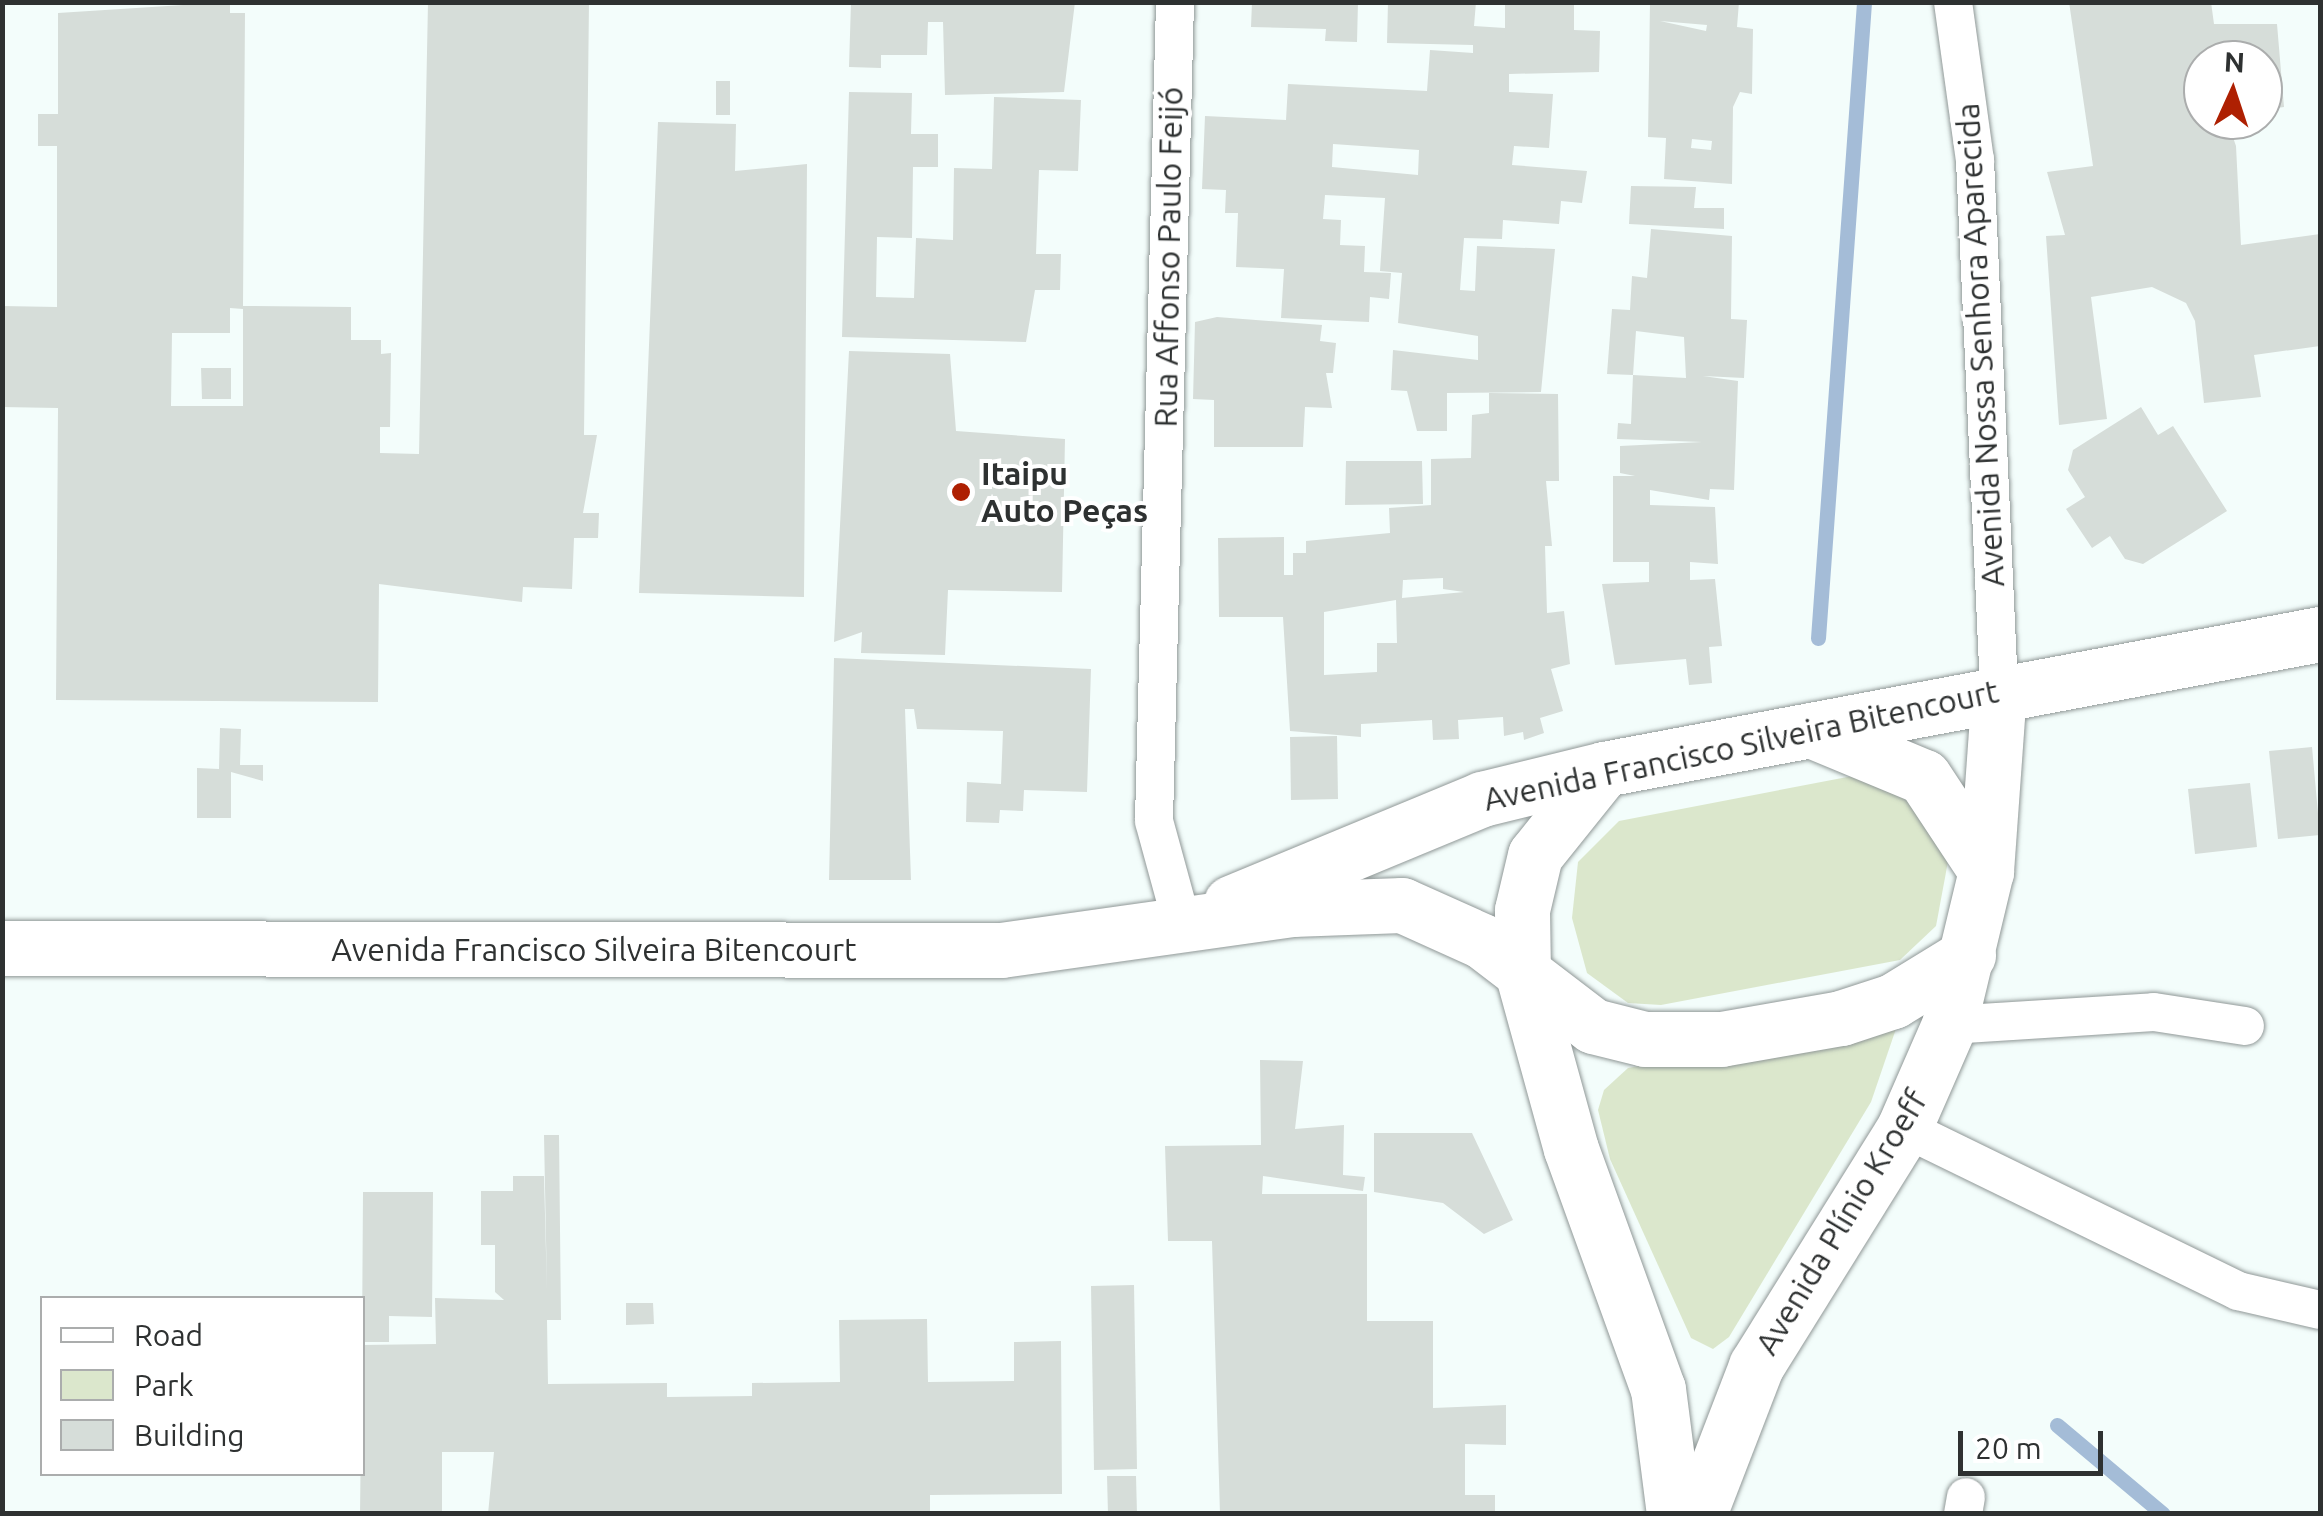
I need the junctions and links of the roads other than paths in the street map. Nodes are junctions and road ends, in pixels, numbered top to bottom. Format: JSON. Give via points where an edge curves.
{"nodes":[{"id":1,"x":1175,"y":2,"type":"edge"},
{"id":2,"x":1953,"y":2,"type":"edge"},
{"id":3,"x":2320,"y":634,"type":"edge"},
{"id":4,"x":2000,"y":689,"type":"junction"},
{"id":5,"x":1804,"y":728,"type":"junction"},
{"id":6,"x":1604,"y":769,"type":"junction"},
{"id":7,"x":1986,"y":871,"type":"junction"},
{"id":8,"x":1183,"y":927,"type":"junction"},
{"id":9,"x":2,"y":948,"type":"edge"},
{"id":10,"x":1968,"y":954,"type":"junction"},
{"id":11,"x":1523,"y":975,"type":"junction"},
{"id":12,"x":1949,"y":1025,"type":"junction"},
{"id":13,"x":2244,"y":1026,"type":"dead end"},
{"id":14,"x":1904,"y":1128,"type":"junction"},
{"id":15,"x":2320,"y":1310,"type":"edge"},
{"id":16,"x":1674,"y":1514,"type":"edge"},
{"id":17,"x":1699,"y":1514,"type":"edge"}],
"edges":[{"from":1,"to":8,"type":"street","name":"Rua Affonso Paulo Feijó","via":[[1154,821]]},
{"from":2,"to":4,"type":"street","name":"Avenida Nossa Senhora Aparecida","via":[[1975,160]]},
{"from":3,"to":4,"type":"main road","name":"Avenida Francisco Silveira Bitencourt"},
{"from":4,"to":5,"type":"main road","name":"Avenida Francisco Silveira Bitencourt"},
{"from":4,"to":7,"type":"main road","name":"Avenida Plínio Kroeff"},
{"from":5,"to":6,"type":"main road","name":"Avenida Francisco Silveira Bitencourt"},
{"from":5,"to":7,"type":"main road","via":[[1924,777]]},
{"from":6,"to":8,"type":"main road","name":"Avenida Francisco Silveira Bitencourt","via":[[1482,800],[1297,870]]},
{"from":6,"to":11,"type":"main road","via":[[1535,855],[1522,910]]},
{"from":7,"to":10,"type":"main road","name":"Avenida Plínio Kroeff"},
{"from":8,"to":9,"type":"main road","name":"Avenida Francisco Silveira Bitencourt","via":[[1001,950]]},
{"from":8,"to":11,"type":"main road","name":"Avenida Francisco Silveira Bitencourt","via":[[1292,908],[1402,905],[1442,918]]},
{"from":10,"to":11,"type":"main road","name":"Avenida Francisco Silveira Bitencourt","via":[[1894,1000],[1721,1039],[1646,1039],[1593,1026]]},
{"from":10,"to":12,"type":"main road","name":"Avenida Plínio Kroeff"},
{"from":11,"to":16,"type":"main road","via":[[1554,1098],[1658,1389]]},
{"from":12,"to":13,"type":"street","via":[[2154,1012]]},
{"from":12,"to":14,"type":"main road","name":"Avenida Plínio Kroeff"},
{"from":14,"to":15,"type":"street","via":[[2238,1292]]},
{"from":14,"to":17,"type":"main road","name":"Avenida Plínio Kroeff","via":[[1756,1366]]}]}
